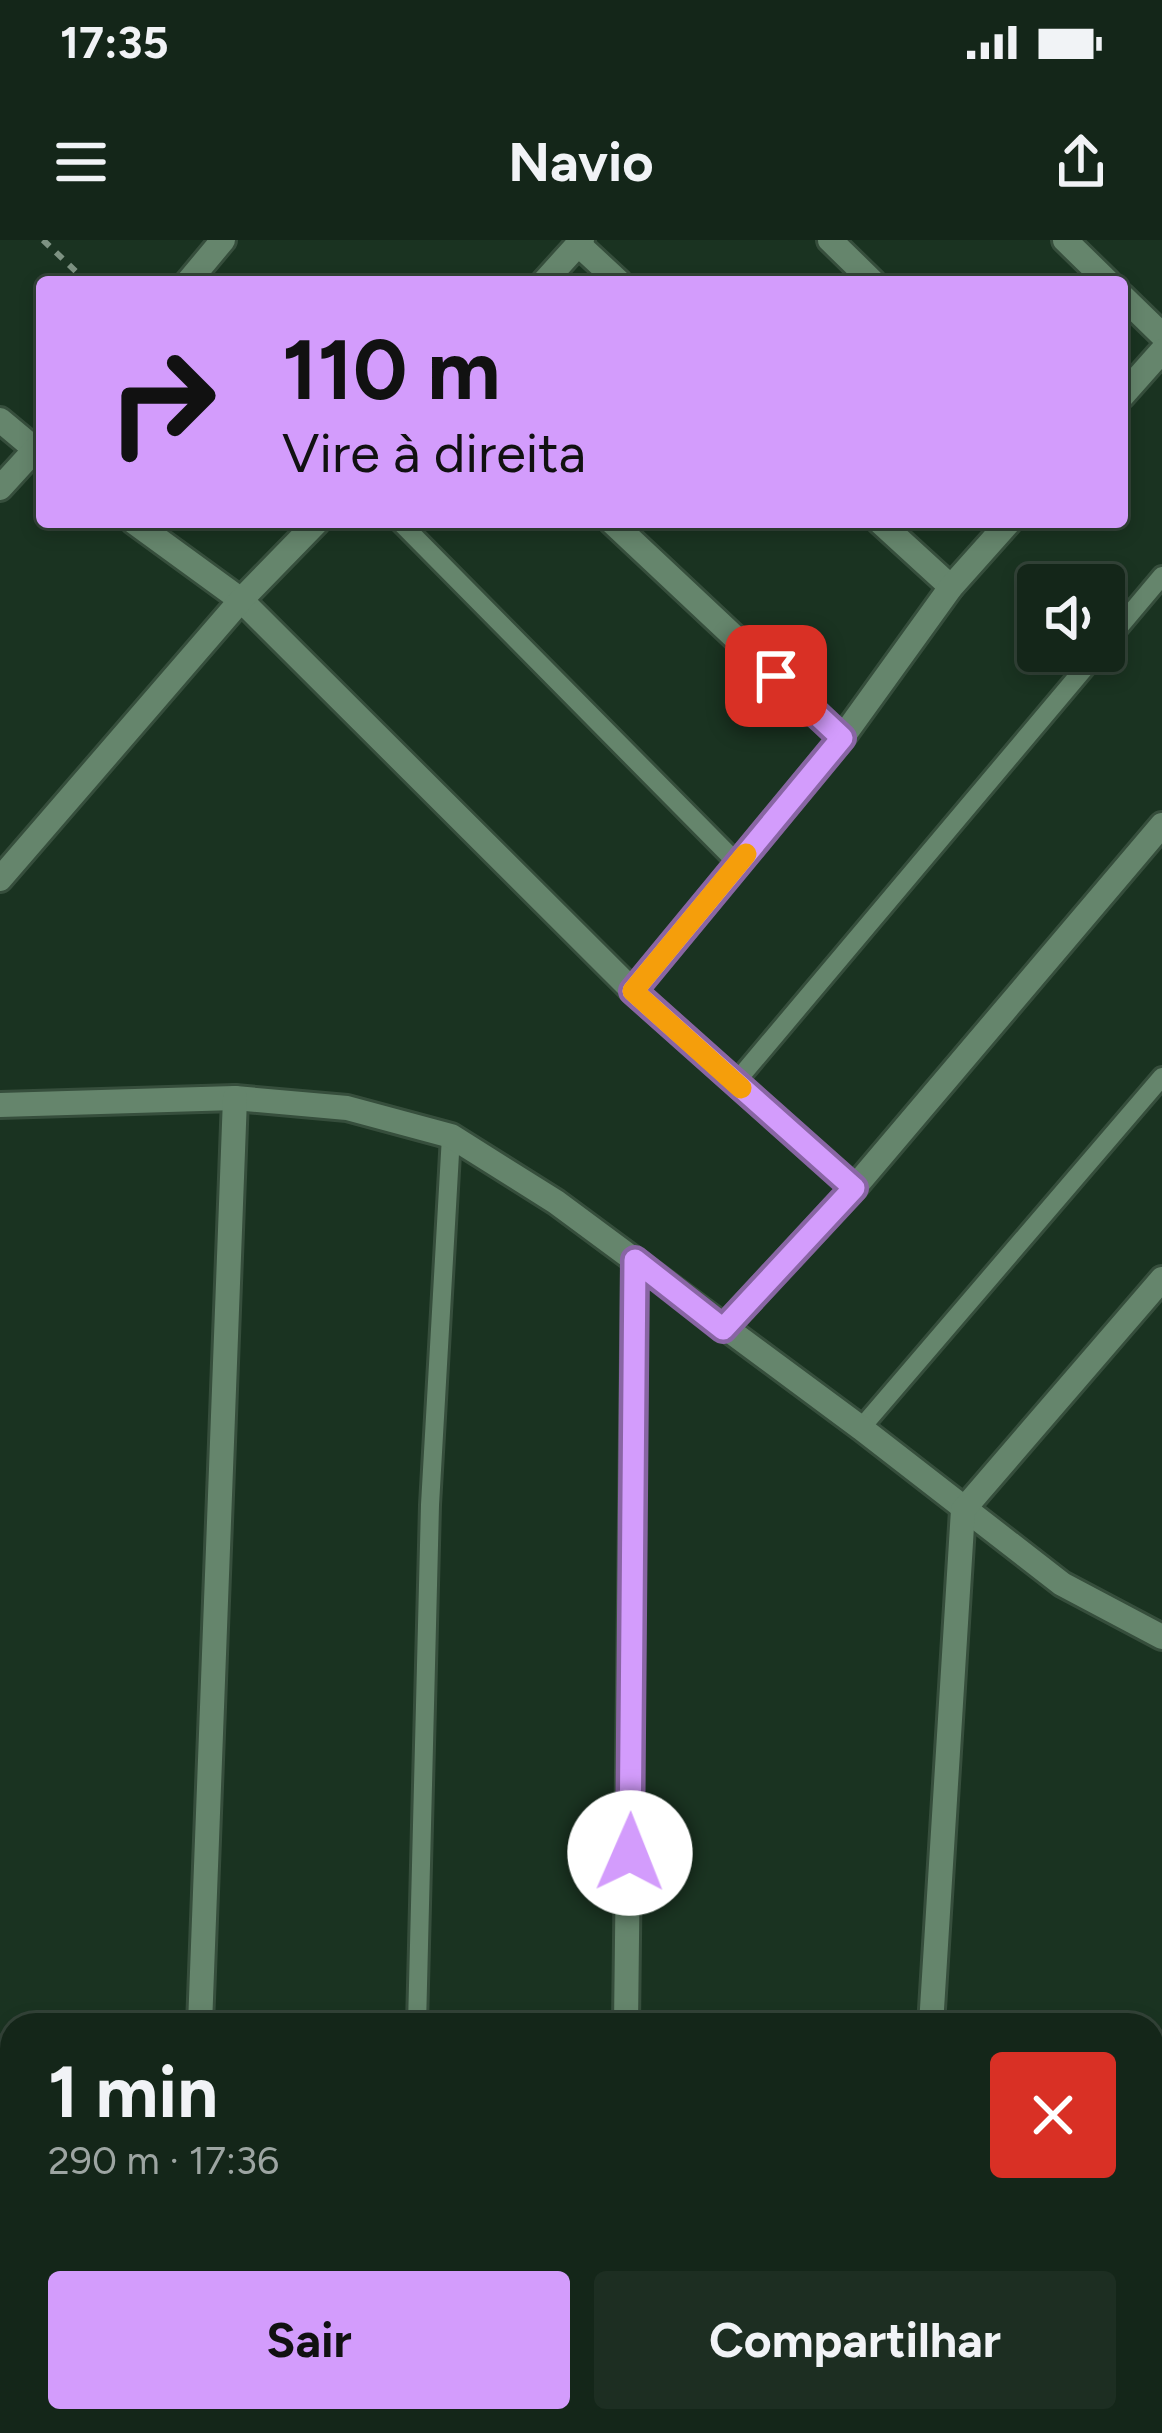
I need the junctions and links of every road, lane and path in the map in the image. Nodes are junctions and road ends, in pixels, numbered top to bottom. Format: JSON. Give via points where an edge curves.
{"nodes":[{"id":1,"x":44,"y":240,"type":"edge"},
{"id":2,"x":224,"y":240,"type":"edge"},
{"id":3,"x":830,"y":240,"type":"edge"},
{"id":4,"x":1065,"y":240,"type":"edge"},
{"id":5,"x":580,"y":242,"type":"edge"},
{"id":6,"x":81,"y":276,"type":"edge"},
{"id":7,"x":193,"y":276,"type":"edge"},
{"id":8,"x":549,"y":276,"type":"edge"},
{"id":9,"x":613,"y":276,"type":"edge"},
{"id":10,"x":867,"y":276,"type":"edge"},
{"id":11,"x":1102,"y":276,"type":"edge"},
{"id":12,"x":1128,"y":302,"type":"edge"},
{"id":13,"x":1162,"y":335,"type":"edge"},
{"id":14,"x":1162,"y":351,"type":"edge"},
{"id":15,"x":1128,"y":389,"type":"edge"},
{"id":16,"x":0,"y":420,"type":"edge"},
{"id":17,"x":36,"y":447,"type":"edge"},
{"id":18,"x":36,"y":452,"type":"edge"},
{"id":19,"x":0,"y":488,"type":"edge"},
{"id":20,"x":142,"y":528,"type":"edge"},
{"id":21,"x":311,"y":528,"type":"edge"},
{"id":22,"x":406,"y":528,"type":"edge"},
{"id":23,"x":618,"y":528,"type":"edge"},
{"id":24,"x":887,"y":528,"type":"edge"},
{"id":25,"x":1005,"y":528,"type":"edge"},
{"id":26,"x":1162,"y":576,"type":"edge"},
{"id":27,"x":951,"y":587,"type":"junction"},
{"id":28,"x":241,"y":600,"type":"junction"},
{"id":29,"x":1125,"y":620,"type":"edge"},
{"id":30,"x":1081,"y":672,"type":"edge"},
{"id":31,"x":842,"y":738,"type":"junction"},
{"id":32,"x":1162,"y":825,"type":"edge"},
{"id":33,"x":738,"y":864,"type":"junction"},
{"id":34,"x":0,"y":879,"type":"edge"},
{"id":35,"x":633,"y":991,"type":"junction"},
{"id":36,"x":1162,"y":1077,"type":"edge"},
{"id":37,"x":735,"y":1083,"type":"junction"},
{"id":38,"x":236,"y":1098,"type":"junction"},
{"id":39,"x":0,"y":1105,"type":"edge"},
{"id":40,"x":451,"y":1136,"type":"junction"},
{"id":41,"x":854,"y":1188,"type":"junction"},
{"id":42,"x":635,"y":1260,"type":"junction"},
{"id":43,"x":1162,"y":1279,"type":"edge"},
{"id":44,"x":723,"y":1329,"type":"junction"},
{"id":45,"x":861,"y":1428,"type":"junction"},
{"id":46,"x":963,"y":1510,"type":"junction"},
{"id":47,"x":1162,"y":1637,"type":"edge"},
{"id":48,"x":200,"y":2013,"type":"edge"},
{"id":49,"x":417,"y":2013,"type":"edge"},
{"id":50,"x":626,"y":2013,"type":"edge"},
{"id":51,"x":932,"y":2013,"type":"edge"}],
"edges":[{"from":1,"to":6,"type":"path"},
{"from":2,"to":7,"type":"street"},
{"from":3,"to":10,"type":"street"},
{"from":4,"to":11,"type":"street"},
{"from":5,"to":8,"type":"street"},
{"from":5,"to":9,"type":"street"},
{"from":12,"to":13,"type":"street"},
{"from":14,"to":15,"type":"street"},
{"from":16,"to":17,"type":"street"},
{"from":18,"to":19,"type":"street"},
{"from":20,"to":28,"type":"street"},
{"from":21,"to":28,"type":"street"},
{"from":22,"to":33,"type":"lane"},
{"from":23,"to":31,"type":"street"},
{"from":24,"to":27,"type":"street"},
{"from":25,"to":27,"type":"street"},
{"from":26,"to":29,"type":"lane"},
{"from":27,"to":31,"type":"street"},
{"from":28,"to":34,"type":"street"},
{"from":28,"to":35,"type":"street"},
{"from":30,"to":37,"type":"lane"},
{"from":31,"to":33,"type":"street"},
{"from":32,"to":41,"type":"street"},
{"from":33,"to":35,"type":"street"},
{"from":35,"to":37,"type":"street"},
{"from":36,"to":45,"type":"lane"},
{"from":37,"to":41,"type":"street"},
{"from":38,"to":39,"type":"street"},
{"from":38,"to":40,"type":"street","via":[[347,1108]]},
{"from":38,"to":48,"type":"street"},
{"from":40,"to":42,"type":"street"},
{"from":40,"to":49,"type":"lane","via":[[430,1504]]},
{"from":41,"to":44,"type":"street"},
{"from":42,"to":44,"type":"street"},
{"from":42,"to":50,"type":"street"},
{"from":43,"to":46,"type":"street"},
{"from":44,"to":45,"type":"street"},
{"from":45,"to":46,"type":"street"},
{"from":46,"to":47,"type":"street","via":[[1062,1584]]},
{"from":46,"to":51,"type":"street"}]}
